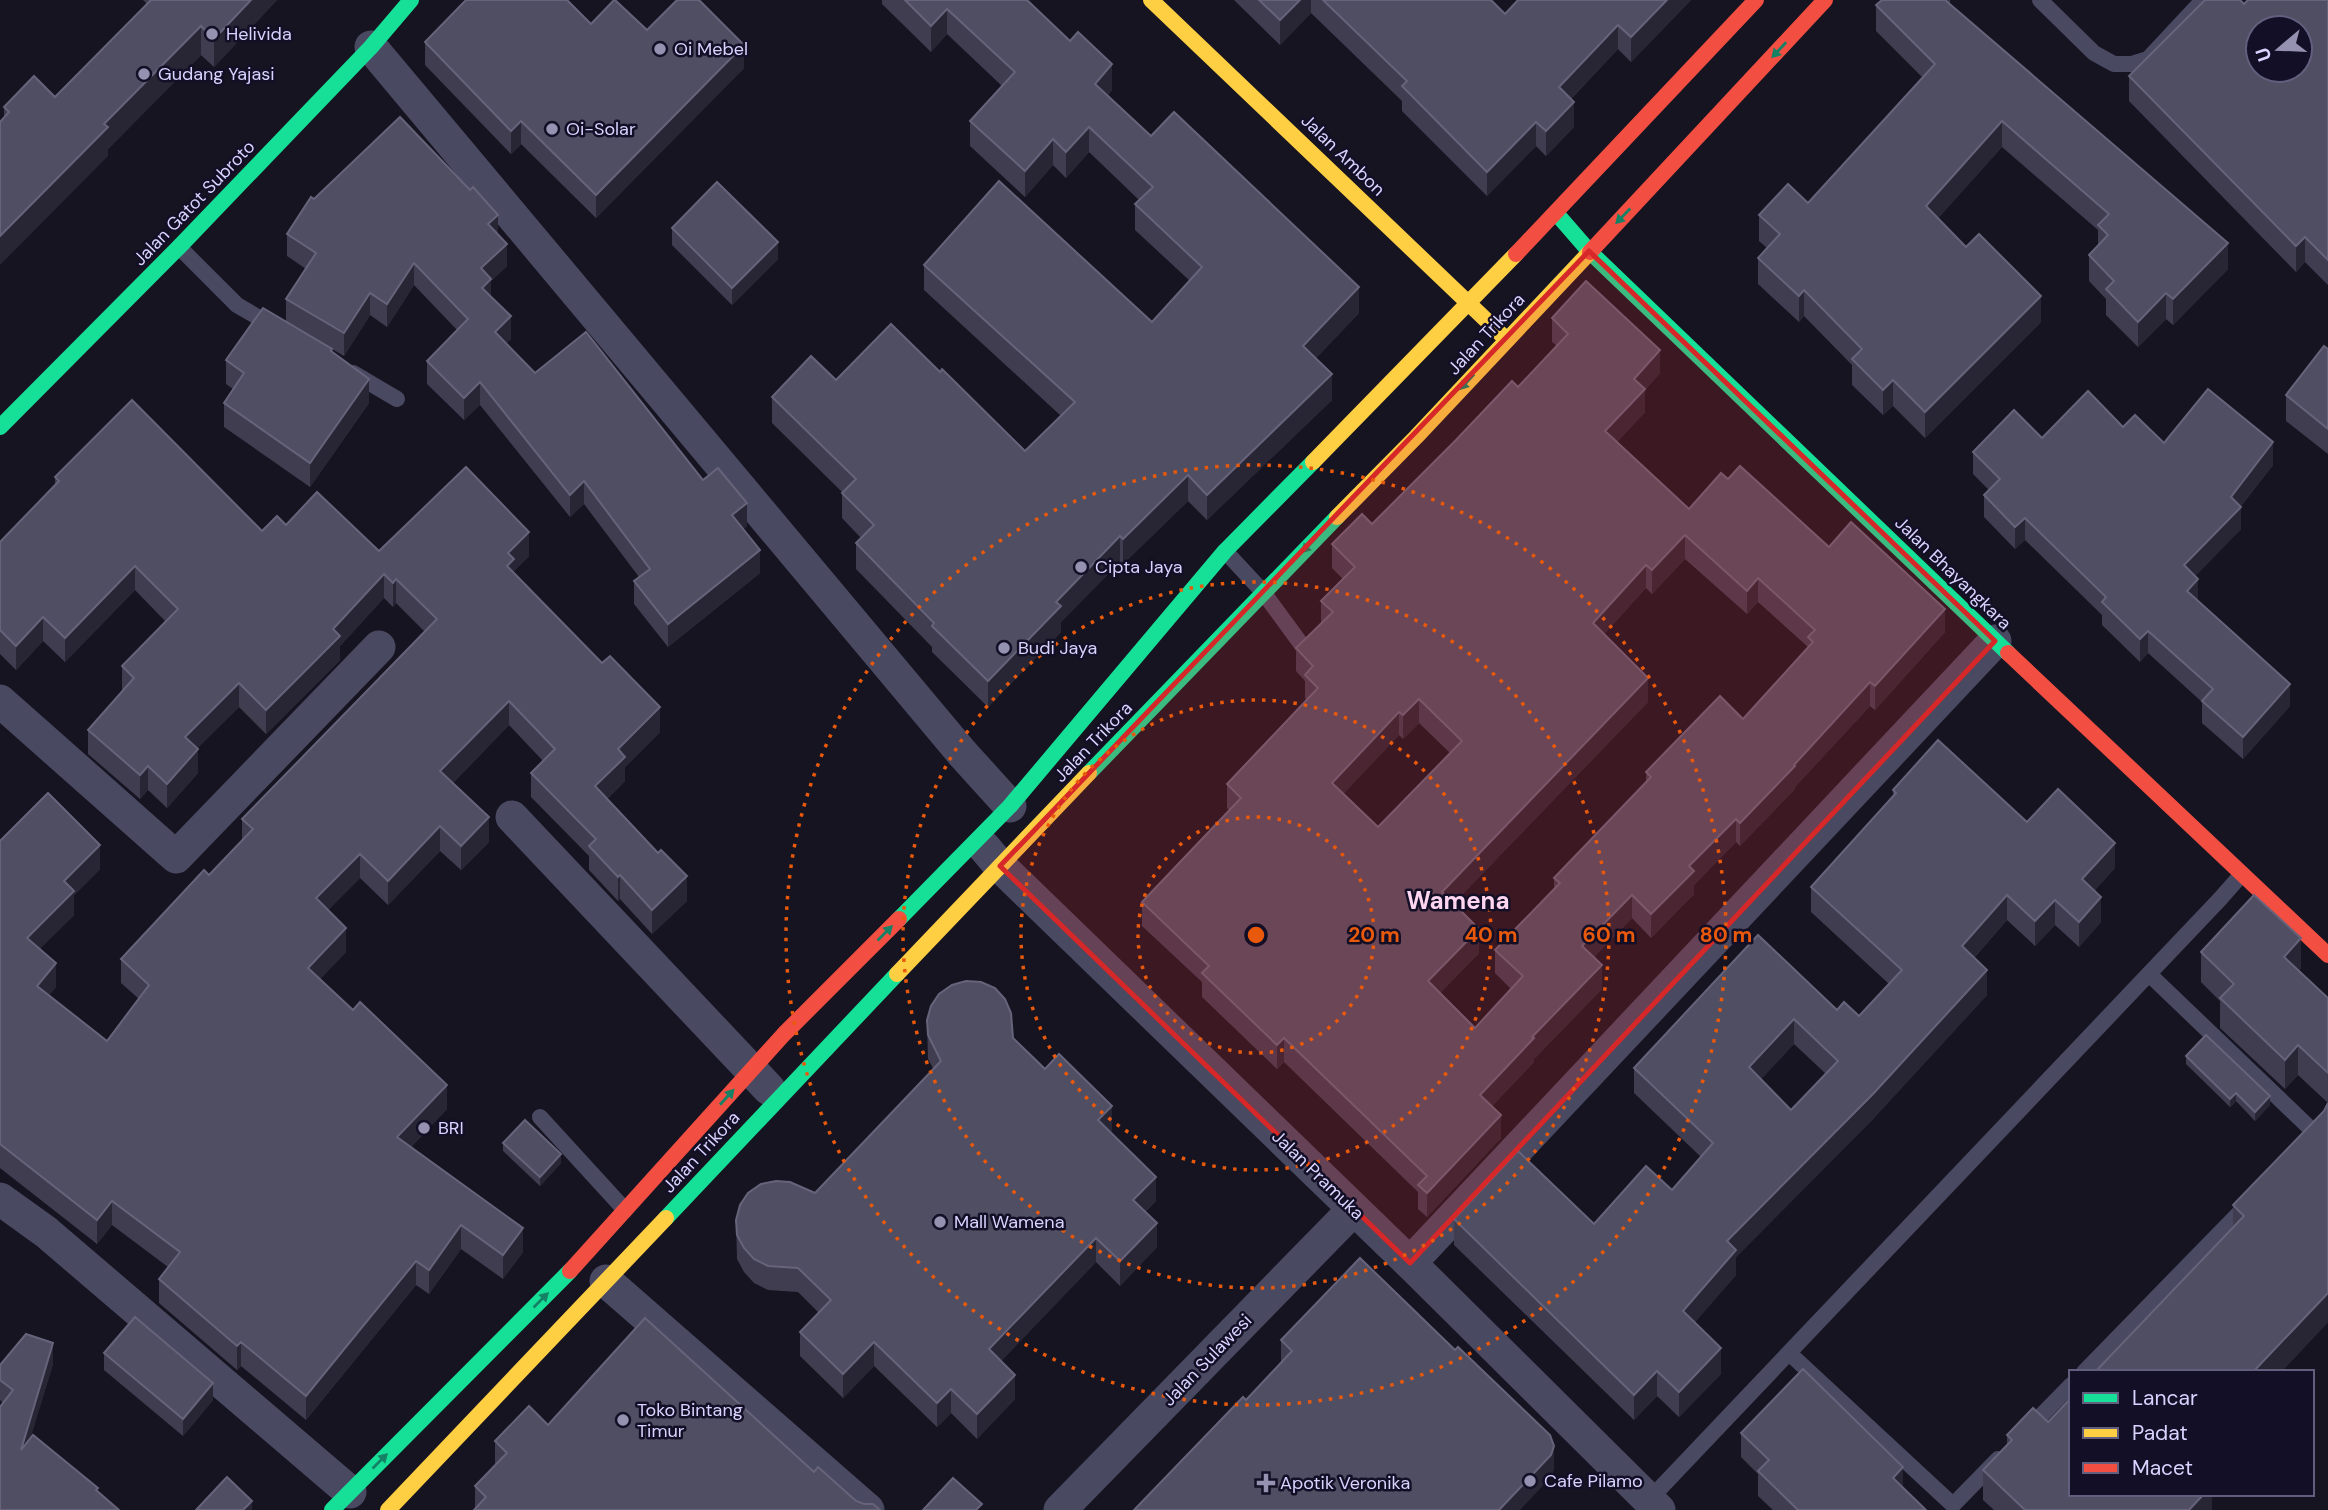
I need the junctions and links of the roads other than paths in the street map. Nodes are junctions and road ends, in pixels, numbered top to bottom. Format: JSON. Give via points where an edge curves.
{"nodes":[{"id":1,"x":411,"y":0,"type":"edge"},
{"id":2,"x":1151,"y":0,"type":"edge"},
{"id":3,"x":1756,"y":0,"type":"edge"},
{"id":4,"x":1825,"y":0,"type":"edge"},
{"id":5,"x":2040,"y":0,"type":"edge"},
{"id":6,"x":2203,"y":0,"type":"edge"},
{"id":7,"x":371,"y":47,"type":"junction"},
{"id":8,"x":1556,"y":213,"type":"junction"},
{"id":9,"x":179,"y":247,"type":"junction"},
{"id":10,"x":1589,"y":251,"type":"junction"},
{"id":11,"x":1470,"y":303,"type":"junction"},
{"id":12,"x":283,"y":332,"type":"edge"},
{"id":13,"x":1507,"y":340,"type":"junction"},
{"id":14,"x":340,"y":365,"type":"edge"},
{"id":15,"x":397,"y":399,"type":"dead end"},
{"id":16,"x":0,"y":428,"type":"edge"},
{"id":17,"x":1225,"y":551,"type":"junction"},
{"id":18,"x":1263,"y":592,"type":"junction"},
{"id":19,"x":1995,"y":641,"type":"junction"},
{"id":20,"x":379,"y":647,"type":"dead end"},
{"id":21,"x":1304,"y":648,"type":"edge"},
{"id":22,"x":0,"y":701,"type":"edge"},
{"id":23,"x":1010,"y":806,"type":"junction"},
{"id":24,"x":512,"y":817,"type":"dead end"},
{"id":25,"x":978,"y":840,"type":"junction"},
{"id":26,"x":1000,"y":866,"type":"junction"},
{"id":27,"x":2242,"y":874,"type":"junction"},
{"id":28,"x":2328,"y":955,"type":"edge"},
{"id":29,"x":2149,"y":974,"type":"junction"},
{"id":30,"x":750,"y":1071,"type":"junction"},
{"id":31,"x":779,"y":1098,"type":"junction"},
{"id":32,"x":540,"y":1117,"type":"dead end"},
{"id":33,"x":2297,"y":1154,"type":"edge"},
{"id":34,"x":2258,"y":1194,"type":"edge"},
{"id":35,"x":0,"y":1199,"type":"edge"},
{"id":36,"x":625,"y":1210,"type":"junction"},
{"id":37,"x":1353,"y":1210,"type":"junction"},
{"id":38,"x":1410,"y":1263,"type":"junction"},
{"id":39,"x":606,"y":1281,"type":"junction"},
{"id":40,"x":1789,"y":1353,"type":"junction"},
{"id":41,"x":2086,"y":1370,"type":"edge"},
{"id":42,"x":2069,"y":1387,"type":"edge"},
{"id":43,"x":341,"y":1501,"type":"edge"},
{"id":44,"x":1649,"y":1507,"type":"edge"},
{"id":45,"x":1956,"y":1508,"type":"edge"},
{"id":46,"x":388,"y":1510,"type":"edge"},
{"id":47,"x":869,"y":1510,"type":"edge"},
{"id":48,"x":1059,"y":1510,"type":"edge"}],
"edges":[{"from":1,"to":7,"type":"main road","name":"Jalan Gatot Subroto"},
{"from":2,"to":11,"type":"main road","name":"Jalan Ambon"},
{"from":3,"to":8,"type":"main road","name":"Jalan Trikora","via":[[1685,84]]},
{"from":4,"to":10,"type":"main road","name":"Jalan Trikora","one_way":true,"via":[[1712,112]]},
{"from":5,"to":6,"type":"lane","via":[[2094,54],[2114,64],[2148,59]]},
{"from":7,"to":9,"type":"main road","name":"Jalan Gatot Subroto"},
{"from":7,"to":23,"type":"street"},
{"from":8,"to":10,"type":"main road","name":"Jalan Bhayangkara"},
{"from":8,"to":11,"type":"main road","name":"Jalan Trikora"},
{"from":9,"to":12,"type":"lane","via":[[237,305]]},
{"from":9,"to":16,"type":"main road","name":"Jalan Gatot Subroto"},
{"from":10,"to":13,"type":"main road","name":"Jalan Trikora"},
{"from":10,"to":19,"type":"main road","name":"Jalan Bhayangkara"},
{"from":11,"to":13,"type":"main road","name":"Jalan Ambon"},
{"from":11,"to":17,"type":"main road","name":"Jalan Trikora"},
{"from":13,"to":18,"type":"main road","name":"Jalan Trikora","one_way":true},
{"from":14,"to":15,"type":"lane"},
{"from":17,"to":18,"type":"lane"},
{"from":17,"to":23,"type":"main road","name":"Jalan Trikora"},
{"from":18,"to":21,"type":"lane"},
{"from":18,"to":26,"type":"main road","name":"Jalan Trikora"},
{"from":19,"to":27,"type":"main road","name":"Jalan Bhayangkara"},
{"from":19,"to":38,"type":"street"},
{"from":20,"to":22,"type":"street","via":[[176,858]]},
{"from":23,"to":25,"type":"main road","name":"Jalan Trikora"},
{"from":24,"to":30,"type":"street"},
{"from":25,"to":26,"type":"street","name":"Jalan Pramuka"},
{"from":30,"to":25,"type":"main road","name":"Jalan Trikora","one_way":true},
{"from":26,"to":31,"type":"main road","name":"Jalan Trikora"},
{"from":26,"to":37,"type":"street","name":"Jalan Pramuka"},
{"from":27,"to":28,"type":"main road","name":"Jalan Bhayangkara"},
{"from":27,"to":29,"type":"lane"},
{"from":29,"to":33,"type":"lane","via":[[2316,1134]]},
{"from":29,"to":40,"type":"lane"},
{"from":30,"to":31,"type":"street"},
{"from":36,"to":30,"type":"main road","name":"Jalan Trikora","one_way":true},
{"from":31,"to":39,"type":"main road","name":"Jalan Trikora"},
{"from":32,"to":36,"type":"lane"},
{"from":34,"to":41,"type":"lane"},
{"from":35,"to":43,"type":"street","via":[[46,1232]]},
{"from":43,"to":36,"type":"main road","name":"Jalan Trikora","one_way":true},
{"from":37,"to":38,"type":"street","name":"Jalan Pramuka"},
{"from":37,"to":48,"type":"street","name":"Jalan Sulawesi"},
{"from":38,"to":44,"type":"street","name":"Jalan Pramuka"},
{"from":39,"to":46,"type":"main road","name":"Jalan Trikora"},
{"from":39,"to":47,"type":"street"},
{"from":40,"to":44,"type":"lane"},
{"from":40,"to":45,"type":"lane"},
{"from":42,"to":45,"type":"lane"}]}
